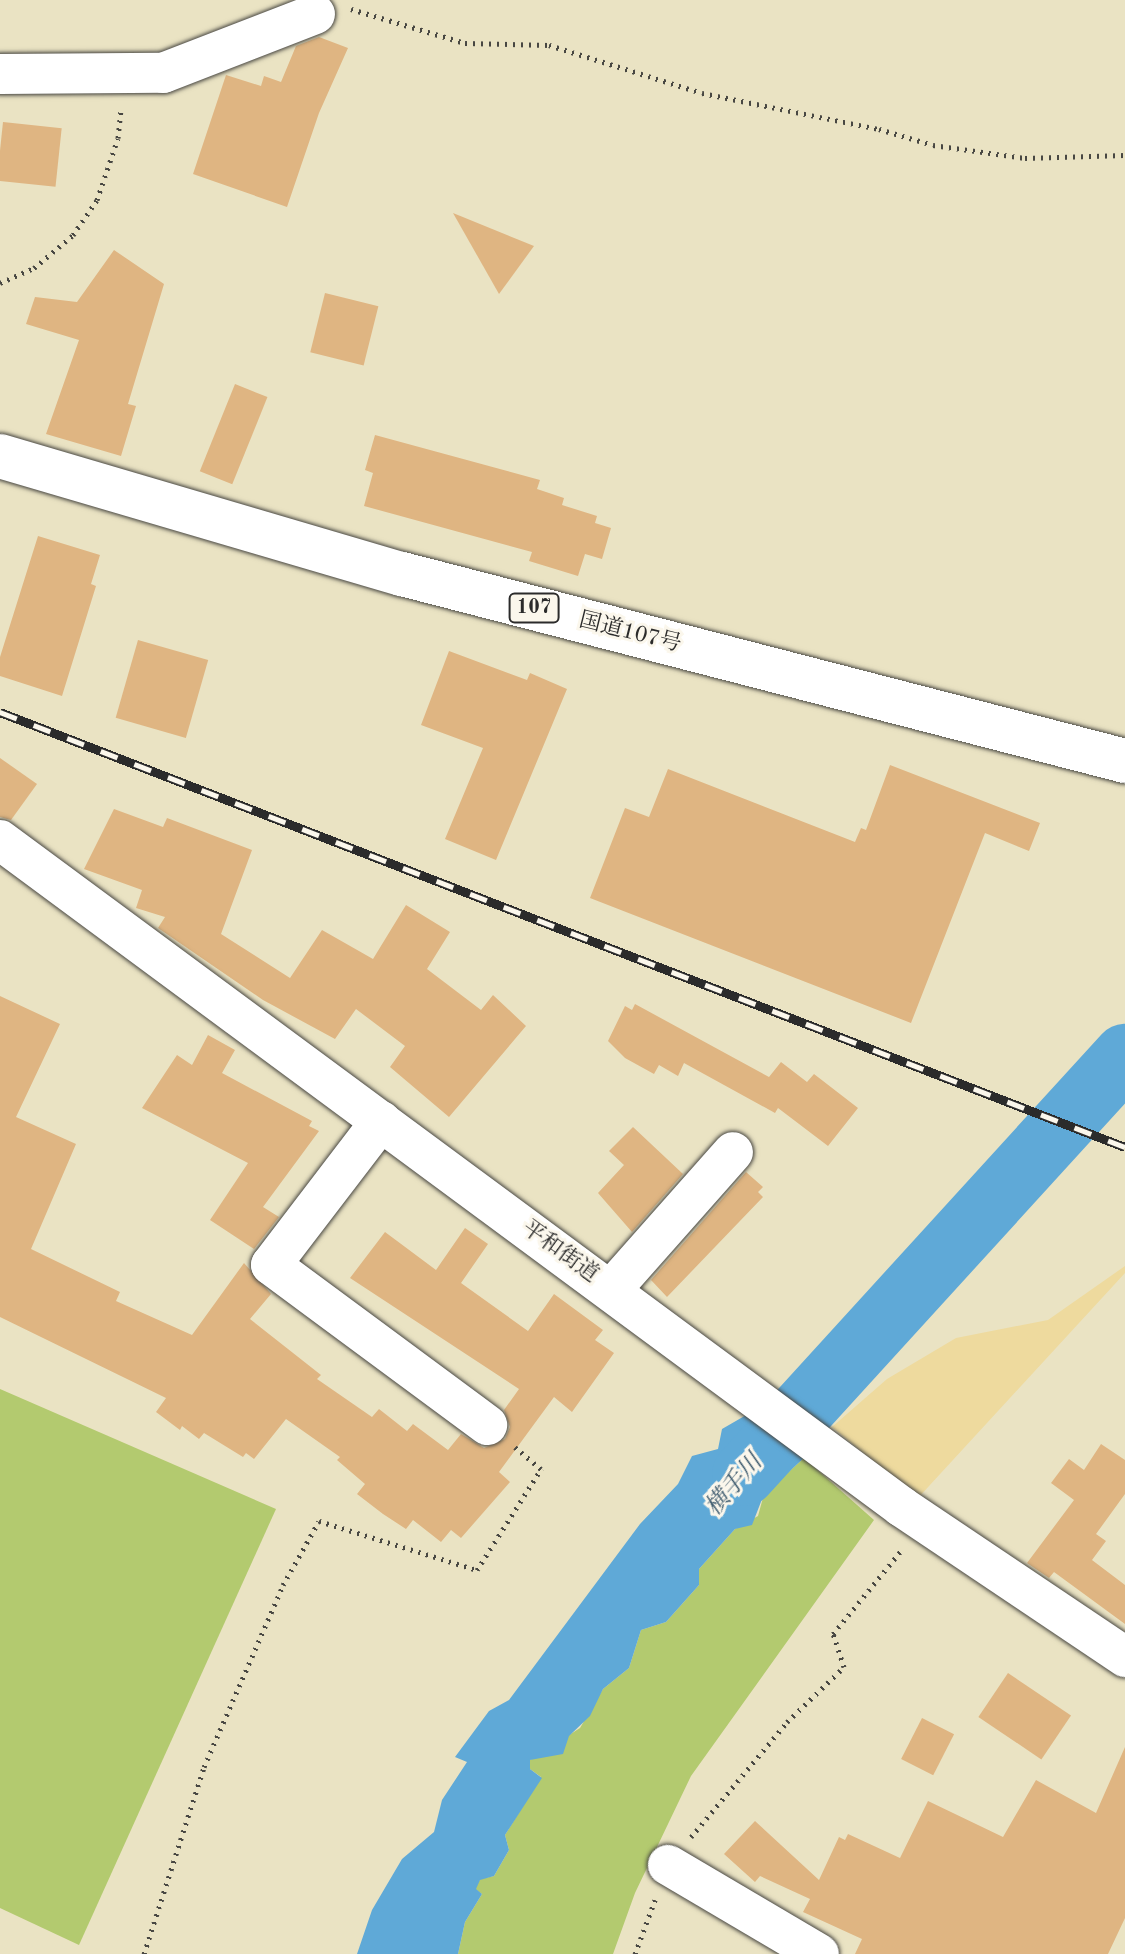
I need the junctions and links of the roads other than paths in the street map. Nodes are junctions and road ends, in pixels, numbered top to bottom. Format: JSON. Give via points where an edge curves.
{"nodes":[{"id":1,"x":315,"y":14,"type":"road end"},
{"id":2,"x":0,"y":74,"type":"edge"},
{"id":3,"x":0,"y":456,"type":"edge"},
{"id":4,"x":1125,"y":761,"type":"edge"},
{"id":5,"x":0,"y":840,"type":"edge"},
{"id":6,"x":381,"y":1121,"type":"junction"},
{"id":7,"x":733,"y":1152,"type":"dead end"},
{"id":8,"x":611,"y":1290,"type":"junction"},
{"id":9,"x":487,"y":1425,"type":"road end"},
{"id":10,"x":1125,"y":1657,"type":"edge"},
{"id":11,"x":668,"y":1865,"type":"road end"},
{"id":12,"x":819,"y":1954,"type":"edge"}],
"edges":[{"from":1,"to":2,"type":"street","via":[[163,73]]},
{"from":3,"to":4,"type":"highway","name":"国道107号","number":"107","via":[[402,574]]},
{"from":5,"to":6,"type":"street","name":"平和街道"},
{"from":6,"to":8,"type":"street","name":"平和街道"},
{"from":6,"to":9,"type":"street","via":[[271,1265]]},
{"from":7,"to":8,"type":"street"},
{"from":8,"to":10,"type":"street","name":"平和街道","via":[[913,1515]]},
{"from":11,"to":12,"type":"street"}]}
